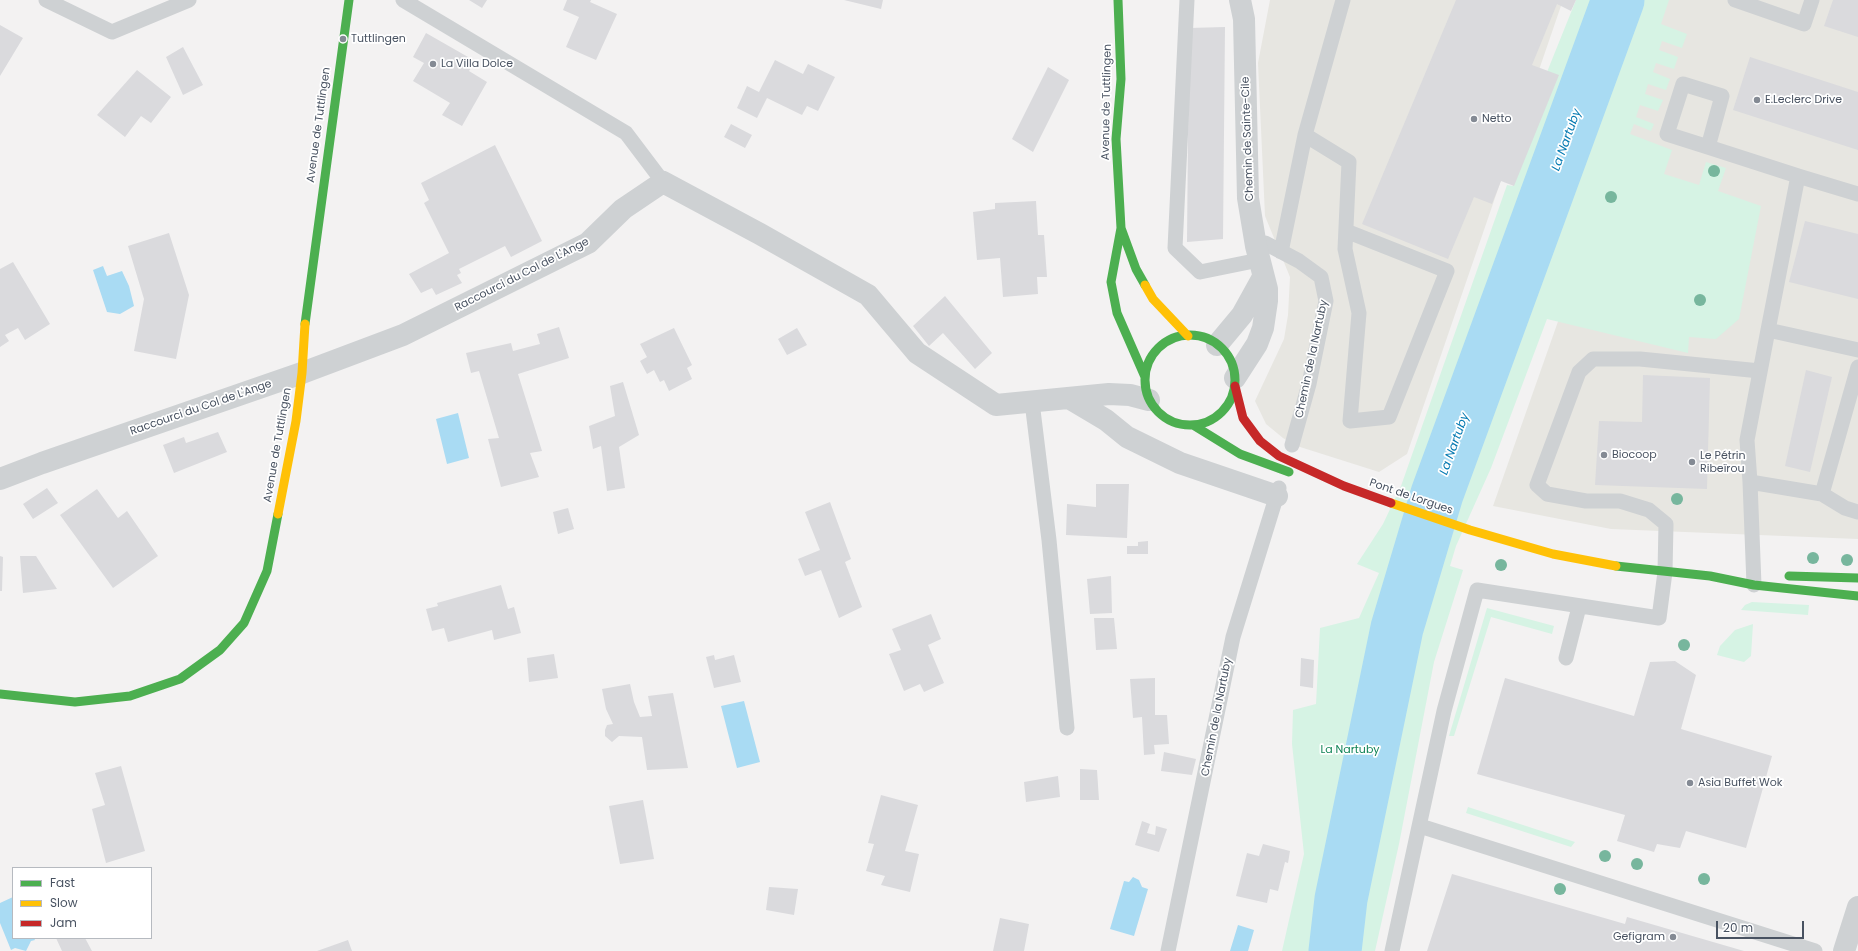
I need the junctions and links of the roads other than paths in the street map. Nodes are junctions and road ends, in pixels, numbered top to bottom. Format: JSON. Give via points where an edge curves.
{"nodes":[{"id":1,"x":46,"y":0,"type":"edge"},
{"id":2,"x":189,"y":0,"type":"edge"},
{"id":3,"x":348,"y":0,"type":"edge"},
{"id":4,"x":403,"y":0,"type":"edge"},
{"id":5,"x":1118,"y":0,"type":"edge"},
{"id":6,"x":1187,"y":0,"type":"edge"},
{"id":7,"x":1344,"y":0,"type":"edge"},
{"id":8,"x":1735,"y":0,"type":"edge"},
{"id":9,"x":1812,"y":0,"type":"edge"},
{"id":10,"x":1245,"y":6,"type":"edge"},
{"id":11,"x":1305,"y":135,"type":"junction"},
{"id":12,"x":1708,"y":147,"type":"junction"},
{"id":13,"x":1798,"y":176,"type":"junction"},
{"id":14,"x":663,"y":182,"type":"junction"},
{"id":15,"x":1858,"y":194,"type":"edge"},
{"id":16,"x":1122,"y":228,"type":"junction"},
{"id":17,"x":1346,"y":231,"type":"junction"},
{"id":18,"x":1281,"y":252,"type":"junction"},
{"id":19,"x":1259,"y":261,"type":"junction"},
{"id":20,"x":1768,"y":330,"type":"junction"},
{"id":21,"x":1188,"y":336,"type":"junction"},
{"id":22,"x":1217,"y":345,"type":"junction"},
{"id":23,"x":1858,"y":350,"type":"edge"},
{"id":24,"x":1858,"y":367,"type":"edge"},
{"id":25,"x":1760,"y":372,"type":"junction"},
{"id":26,"x":302,"y":373,"type":"junction"},
{"id":27,"x":1145,"y":377,"type":"junction"},
{"id":28,"x":1235,"y":382,"type":"junction"},
{"id":29,"x":1068,"y":398,"type":"junction"},
{"id":30,"x":1149,"y":400,"type":"junction"},
{"id":31,"x":1032,"y":402,"type":"junction"},
{"id":32,"x":1193,"y":425,"type":"junction"},
{"id":33,"x":1292,"y":445,"type":"dead end"},
{"id":34,"x":0,"y":479,"type":"edge"},
{"id":35,"x":1750,"y":482,"type":"junction"},
{"id":36,"x":1344,"y":486,"type":"junction"},
{"id":37,"x":1278,"y":492,"type":"joint"},
{"id":38,"x":1822,"y":494,"type":"junction"},
{"id":39,"x":1858,"y":512,"type":"edge"},
{"id":40,"x":1665,"y":572,"type":"junction"},
{"id":41,"x":1783,"y":576,"type":"dead end"},
{"id":42,"x":1756,"y":578,"type":"junction"},
{"id":43,"x":1858,"y":578,"type":"edge"},
{"id":44,"x":1858,"y":596,"type":"edge"},
{"id":45,"x":1579,"y":607,"type":"junction"},
{"id":46,"x":1566,"y":658,"type":"dead end"},
{"id":47,"x":0,"y":694,"type":"edge"},
{"id":48,"x":1067,"y":728,"type":"dead end"},
{"id":49,"x":1420,"y":826,"type":"junction"},
{"id":50,"x":1858,"y":908,"type":"edge"},
{"id":51,"x":1168,"y":951,"type":"edge"},
{"id":52,"x":1392,"y":951,"type":"edge"},
{"id":53,"x":1815,"y":951,"type":"edge"},
{"id":54,"x":1844,"y":951,"type":"edge"}],
"edges":[{"from":1,"to":2,"type":"lane","via":[[112,32]]},
{"from":3,"to":26,"type":"main road","name":"Avenue de Tuttlingen","via":[[305,315]]},
{"from":4,"to":14,"type":"lane","via":[[626,133]]},
{"from":5,"to":16,"type":"main road","name":"Avenue de Tuttlingen","via":[[1121,78],[1116,139]]},
{"from":6,"to":19,"type":"lane","name":"Chemin de la Nartuby","via":[[1175,248],[1200,272]]},
{"from":7,"to":11,"type":"lane"},
{"from":8,"to":9,"type":"lane","via":[[1804,24]]},
{"from":10,"to":19,"type":"street","name":"Chemin de Sainte-Cile","via":[[1248,198]]},
{"from":11,"to":17,"type":"lane","via":[[1349,162]]},
{"from":11,"to":18,"type":"lane"},
{"from":12,"to":12,"type":"lane","via":[[1722,96],[1682,84],[1667,134]]},
{"from":12,"to":13,"type":"lane"},
{"from":13,"to":15,"type":"lane"},
{"from":13,"to":20,"type":"lane"},
{"from":14,"to":26,"type":"street","name":"Raccourci du Col de L'Ange","via":[[622,209],[588,243],[403,335]]},
{"from":14,"to":31,"type":"street","via":[[868,295],[917,353],[996,405]]},
{"from":16,"to":21,"type":"main road","name":"Avenue de Tuttlingen","via":[[1136,269],[1153,299]]},
{"from":16,"to":27,"type":"main road","name":"Avenue de Tuttlingen","via":[[1111,282],[1117,313]]},
{"from":17,"to":17,"type":"lane","via":[[1345,249],[1359,313],[1350,421],[1389,417],[1447,271]]},
{"from":18,"to":19,"type":"lane","name":"Chemin de la Nartuby","via":[[1265,243]]},
{"from":18,"to":33,"type":"lane","name":"Chemin de la Nartuby","via":[[1321,277],[1326,301],[1309,384]]},
{"from":19,"to":22,"type":"street","via":[[1242,315]]},
{"from":19,"to":28,"type":"street","name":"Chemin de Sainte-Cile","via":[[1267,289],[1263,328],[1257,344]]},
{"from":20,"to":23,"type":"lane"},
{"from":20,"to":25,"type":"lane"},
{"from":21,"to":22,"type":"main road","via":[[1203,338]]},
{"from":21,"to":27,"type":"main road","via":[[1175,338],[1159,348],[1148,364]]},
{"from":22,"to":28,"type":"main road","via":[[1232,365]]},
{"from":24,"to":38,"type":"lane"},
{"from":25,"to":35,"type":"lane","via":[[1747,440]]},
{"from":25,"to":40,"type":"lane","via":[[1640,359],[1593,359],[1579,372],[1537,485],[1547,494],[1586,501],[1620,501],[1650,510],[1666,524]]},
{"from":26,"to":34,"type":"street","name":"Raccourci du Col de L'Ange"},
{"from":26,"to":47,"type":"main road","name":"Avenue de Tuttlingen","via":[[296,421],[267,571],[244,623],[220,650],[180,679],[130,696],[75,702]]},
{"from":27,"to":30,"type":"main road"},
{"from":28,"to":32,"type":"main road","via":[[1230,401],[1221,413],[1208,422]]},
{"from":28,"to":36,"type":"main road","via":[[1243,418],[1260,441],[1279,456]]},
{"from":29,"to":30,"type":"street","via":[[1109,394],[1130,395]]},
{"from":29,"to":31,"type":"street"},
{"from":29,"to":37,"type":"street","via":[[1106,420],[1127,437],[1180,463]]},
{"from":30,"to":32,"type":"main road","via":[[1167,419]]},
{"from":31,"to":48,"type":"lane","via":[[1049,540]]},
{"from":32,"to":36,"type":"main road","via":[[1240,454],[1298,475]]},
{"from":35,"to":38,"type":"lane"},
{"from":35,"to":42,"type":"lane"},
{"from":36,"to":40,"type":"main road","name":"Pont de Lorgues","via":[[1470,530],[1553,554],[1631,569]]},
{"from":37,"to":51,"type":"lane","name":"Chemin de la Nartuby","via":[[1233,638]]},
{"from":38,"to":39,"type":"lane","via":[[1845,508]]},
{"from":40,"to":42,"type":"main road","name":"Pont de Lorgues"},
{"from":40,"to":45,"type":"lane","via":[[1659,618]]},
{"from":41,"to":43,"type":"main road"},
{"from":42,"to":44,"type":"main road","name":"Pont de Lorgues"},
{"from":45,"to":46,"type":"lane"},
{"from":45,"to":49,"type":"lane","via":[[1477,590],[1444,711]]},
{"from":49,"to":52,"type":"lane"},
{"from":49,"to":53,"type":"lane"},
{"from":50,"to":54,"type":"street"}]}
